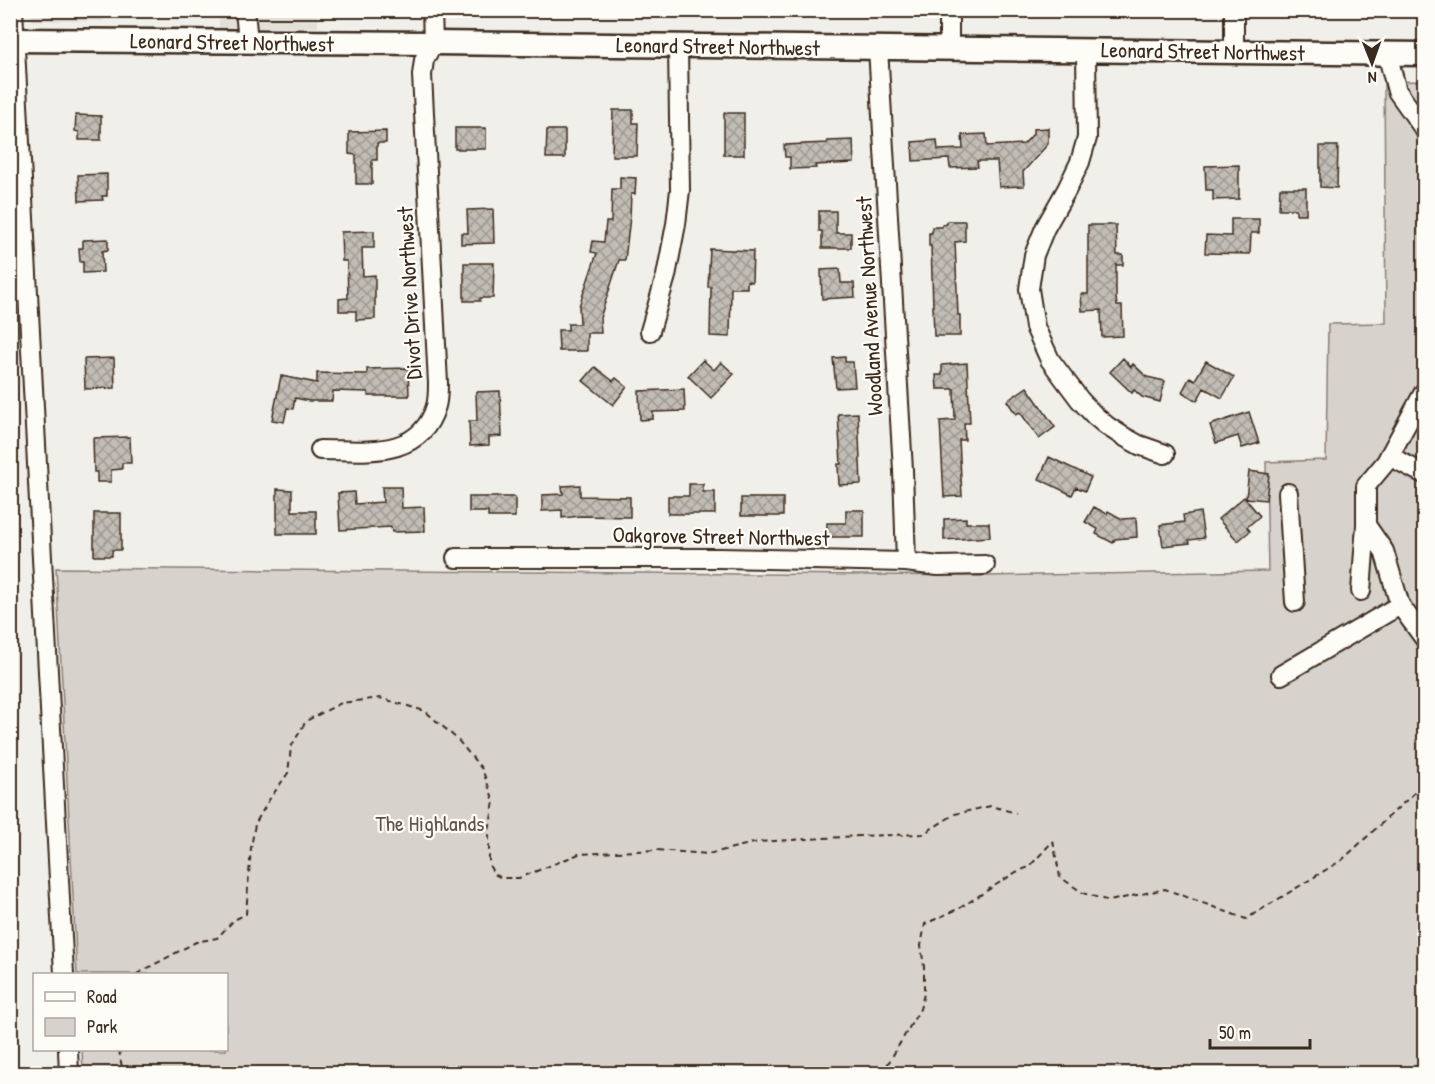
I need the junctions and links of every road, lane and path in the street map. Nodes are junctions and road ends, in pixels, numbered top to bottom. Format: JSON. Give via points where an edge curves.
{"nodes":[{"id":1,"x":13,"y":10,"type":"edge"},
{"id":2,"x":245,"y":10,"type":"edge"},
{"id":3,"x":432,"y":10,"type":"edge"},
{"id":4,"x":949,"y":10,"type":"edge"},
{"id":5,"x":1234,"y":10,"type":"edge"},
{"id":6,"x":12,"y":40,"type":"edge"},
{"id":7,"x":248,"y":42,"type":"junction"},
{"id":8,"x":433,"y":43,"type":"junction"},
{"id":9,"x":678,"y":46,"type":"junction"},
{"id":10,"x":878,"y":48,"type":"junction"},
{"id":11,"x":949,"y":49,"type":"junction"},
{"id":12,"x":1086,"y":50,"type":"junction"},
{"id":13,"x":1234,"y":52,"type":"junction"},
{"id":14,"x":1387,"y":53,"type":"junction"},
{"id":15,"x":1425,"y":54,"type":"edge"},
{"id":16,"x":1425,"y":129,"type":"edge"},
{"id":17,"x":650,"y":331,"type":"dead end"},
{"id":18,"x":1425,"y":392,"type":"edge"},
{"id":19,"x":320,"y":450,"type":"dead end"},
{"id":20,"x":1165,"y":454,"type":"dead end"},
{"id":21,"x":1388,"y":459,"type":"junction"},
{"id":22,"x":1425,"y":474,"type":"edge"},
{"id":23,"x":1288,"y":493,"type":"dead end"},
{"id":24,"x":1366,"y":525,"type":"junction"},
{"id":25,"x":456,"y":558,"type":"dead end"},
{"id":26,"x":906,"y":562,"type":"junction"},
{"id":27,"x":985,"y":565,"type":"dead end"},
{"id":28,"x":1360,"y":591,"type":"dead end"},
{"id":29,"x":1295,"y":602,"type":"dead end"},
{"id":30,"x":1400,"y":605,"type":"junction"},
{"id":31,"x":1425,"y":638,"type":"edge"},
{"id":32,"x":1281,"y":675,"type":"dead end"},
{"id":33,"x":1425,"y":784,"type":"edge"},
{"id":34,"x":1016,"y":813,"type":"dead end"},
{"id":35,"x":1425,"y":842,"type":"edge"},
{"id":36,"x":1425,"y":957,"type":"edge"},
{"id":37,"x":64,"y":973,"type":"edge"},
{"id":38,"x":141,"y":973,"type":"edge"},
{"id":39,"x":68,"y":1051,"type":"edge"},
{"id":40,"x":119,"y":1051,"type":"edge"},
{"id":41,"x":69,"y":1074,"type":"edge"},
{"id":42,"x":123,"y":1074,"type":"edge"},
{"id":43,"x":882,"y":1074,"type":"edge"}],
"edges":[{"from":1,"to":6,"type":"street"},
{"from":2,"to":7,"type":"street"},
{"from":3,"to":8,"type":"street"},
{"from":4,"to":11,"type":"street"},
{"from":5,"to":13,"type":"street"},
{"from":6,"to":7,"type":"main road","name":"Leonard Street Northwest"},
{"from":6,"to":37,"type":"street"},
{"from":7,"to":8,"type":"main road","name":"Leonard Street Northwest"},
{"from":8,"to":9,"type":"main road","name":"Leonard Street Northwest"},
{"from":8,"to":19,"type":"street","name":"Divot Drive Northwest","via":[[422,75],[436,405],[426,429],[402,446]]},
{"from":9,"to":10,"type":"main road","name":"Leonard Street Northwest"},
{"from":9,"to":17,"type":"street","via":[[680,190],[666,276]]},
{"from":10,"to":11,"type":"main road","name":"Leonard Street Northwest"},
{"from":10,"to":26,"type":"street","name":"Woodland Avenue Northwest"},
{"from":11,"to":12,"type":"main road","name":"Leonard Street Northwest"},
{"from":12,"to":13,"type":"main road","name":"Leonard Street Northwest"},
{"from":12,"to":20,"type":"street","via":[[1087,138],[1080,162],[1034,255],[1029,290],[1035,327],[1050,360],[1095,416],[1139,445]]},
{"from":13,"to":14,"type":"main road","name":"Leonard Street Northwest"},
{"from":14,"to":15,"type":"main road","name":"Leonard Street Northwest"},
{"from":14,"to":16,"type":"street","via":[[1397,91]]},
{"from":18,"to":21,"type":"street"},
{"from":21,"to":22,"type":"street"},
{"from":21,"to":24,"type":"street","via":[[1366,486]]},
{"from":23,"to":29,"type":"street"},
{"from":24,"to":28,"type":"street"},
{"from":24,"to":30,"type":"street","via":[[1384,551]]},
{"from":25,"to":26,"type":"street","name":"Oakgrove Street Northwest"},
{"from":26,"to":27,"type":"street","name":"Oakgrove Street Northwest"},
{"from":30,"to":31,"type":"street"},
{"from":30,"to":32,"type":"street"},
{"from":33,"to":43,"type":"path","via":[[1342,860],[1246,919],[1165,889],[1108,901],[1083,893],[1060,876],[1053,841],[1029,867],[925,924],[921,946],[924,994],[920,1009]]},
{"from":34,"to":38,"type":"path","via":[[991,806],[955,814],[923,834],[759,842],[708,854],[656,850],[579,854],[519,878],[502,878],[489,865],[494,801],[482,769],[457,739],[425,711],[380,698],[340,703],[306,721],[291,747],[288,773],[255,824],[246,914],[234,920],[217,938],[196,942]]},
{"from":35,"to":36,"type":"path","via":[[1420,860],[1417,939]]},
{"from":39,"to":41,"type":"street"},
{"from":40,"to":42,"type":"path"}]}
